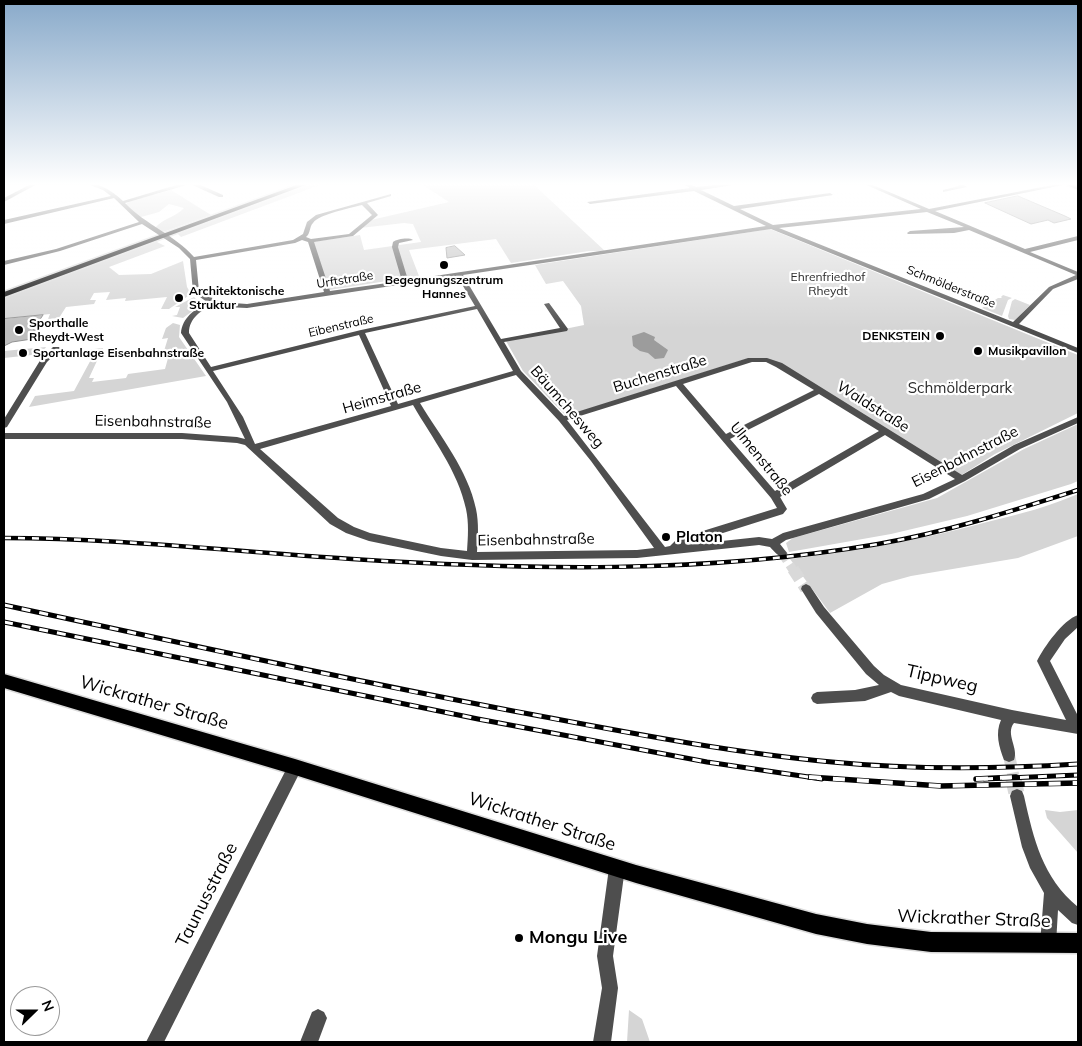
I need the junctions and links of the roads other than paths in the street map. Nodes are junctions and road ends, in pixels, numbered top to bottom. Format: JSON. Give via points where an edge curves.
{"nodes":[{"id":1,"x":113,"y":232,"type":"edge"},
{"id":2,"x":158,"y":232,"type":"edge"},
{"id":3,"x":176,"y":232,"type":"edge"},
{"id":4,"x":309,"y":232,"type":"edge"},
{"id":5,"x":355,"y":232,"type":"edge"},
{"id":6,"x":740,"y":232,"type":"edge"},
{"id":7,"x":783,"y":232,"type":"edge"},
{"id":8,"x":786,"y":232,"type":"edge"},
{"id":9,"x":936,"y":232,"type":"edge"},
{"id":10,"x":978,"y":232,"type":"edge"},
{"id":11,"x":910,"y":233,"type":"dead end"},
{"id":12,"x":788,"y":234,"type":"junction"},
{"id":13,"x":165,"y":236,"type":"junction"},
{"id":14,"x":304,"y":238,"type":"junction"},
{"id":15,"x":1078,"y":238,"type":"edge"},
{"id":16,"x":410,"y":240,"type":"dead end"},
{"id":17,"x":311,"y":241,"type":"junction"},
{"id":18,"x":1025,"y":251,"type":"junction"},
{"id":19,"x":193,"y":259,"type":"junction"},
{"id":20,"x":4,"y":263,"type":"edge"},
{"id":21,"x":459,"y":274,"type":"junction"},
{"id":22,"x":1078,"y":275,"type":"edge"},
{"id":23,"x":406,"y":282,"type":"junction"},
{"id":24,"x":328,"y":294,"type":"junction"},
{"id":25,"x":4,"y":295,"type":"edge"},
{"id":26,"x":216,"y":302,"type":"junction"},
{"id":27,"x":547,"y":304,"type":"dead end"},
{"id":28,"x":479,"y":307,"type":"junction"},
{"id":29,"x":1014,"y":325,"type":"junction"},
{"id":30,"x":361,"y":332,"type":"junction"},
{"id":31,"x":500,"y":341,"type":"junction"},
{"id":32,"x":56,"y":349,"type":"dead end"},
{"id":33,"x":1078,"y":351,"type":"edge"},
{"id":34,"x":767,"y":360,"type":"joint"},
{"id":35,"x":209,"y":370,"type":"junction"},
{"id":36,"x":518,"y":372,"type":"junction"},
{"id":37,"x":678,"y":383,"type":"junction"},
{"id":38,"x":820,"y":390,"type":"junction"},
{"id":39,"x":416,"y":402,"type":"junction"},
{"id":40,"x":396,"y":408,"type":"junction"},
{"id":41,"x":562,"y":420,"type":"junction"},
{"id":42,"x":1078,"y":420,"type":"edge"},
{"id":43,"x":4,"y":425,"type":"edge"},
{"id":44,"x":886,"y":431,"type":"junction"},
{"id":45,"x":4,"y":436,"type":"edge"},
{"id":46,"x":725,"y":438,"type":"junction"},
{"id":47,"x":253,"y":448,"type":"junction"},
{"id":48,"x":962,"y":479,"type":"junction"},
{"id":49,"x":774,"y":496,"type":"junction"},
{"id":50,"x":773,"y":543,"type":"junction"},
{"id":51,"x":668,"y":552,"type":"junction"},
{"id":52,"x":782,"y":552,"type":"tunnel mouth"},
{"id":53,"x":472,"y":556,"type":"junction"},
{"id":54,"x":806,"y":589,"type":"tunnel mouth"},
{"id":55,"x":1078,"y":620,"type":"edge"},
{"id":56,"x":4,"y":681,"type":"edge"},
{"id":57,"x":890,"y":686,"type":"junction"},
{"id":58,"x":817,"y":698,"type":"dead end"},
{"id":59,"x":1012,"y":716,"type":"junction"},
{"id":60,"x":1078,"y":728,"type":"edge"},
{"id":61,"x":1009,"y":755,"type":"tunnel mouth"},
{"id":62,"x":296,"y":767,"type":"junction"},
{"id":63,"x":1017,"y":796,"type":"tunnel mouth"},
{"id":64,"x":617,"y":868,"type":"junction"},
{"id":65,"x":1052,"y":891,"type":"junction"},
{"id":66,"x":1078,"y":918,"type":"edge"},
{"id":67,"x":1078,"y":943,"type":"edge"},
{"id":68,"x":1048,"y":944,"type":"junction"},
{"id":69,"x":318,"y":1018,"type":"dead end"},
{"id":70,"x":155,"y":1042,"type":"edge"},
{"id":71,"x":309,"y":1042,"type":"edge"},
{"id":72,"x":602,"y":1042,"type":"edge"}],
"edges":[{"from":1,"to":20,"type":"street"},
{"from":2,"to":13,"type":"street"},
{"from":3,"to":13,"type":"main road"},
{"from":4,"to":14,"type":"street"},
{"from":5,"to":17,"type":"street"},
{"from":6,"to":21,"type":"street","name":"Urftstraße"},
{"from":7,"to":12,"type":"street","name":"Schmölderstraße"},
{"from":8,"to":12,"type":"street"},
{"from":9,"to":11,"type":"street"},
{"from":10,"to":18,"type":"street"},
{"from":12,"to":29,"type":"street","name":"Schmölderstraße"},
{"from":13,"to":19,"type":"street"},
{"from":13,"to":25,"type":"main road"},
{"from":14,"to":17,"type":"street"},
{"from":14,"to":19,"type":"street"},
{"from":15,"to":18,"type":"street"},
{"from":16,"to":23,"type":"street","via":[[396,242],[395,247]]},
{"from":17,"to":24,"type":"street"},
{"from":18,"to":22,"type":"street"},
{"from":19,"to":26,"type":"street","via":[[196,292]]},
{"from":21,"to":23,"type":"street","name":"Urftstraße"},
{"from":21,"to":28,"type":"street","name":"Bäumchesweg"},
{"from":22,"to":29,"type":"street","via":[[1051,288]]},
{"from":23,"to":24,"type":"street","name":"Urftstraße"},
{"from":24,"to":26,"type":"street","name":"Urftstraße","via":[[247,306]]},
{"from":26,"to":35,"type":"street","via":[[195,313],[186,323],[185,333]]},
{"from":27,"to":31,"type":"street","via":[[564,328]]},
{"from":28,"to":30,"type":"street","name":"Eibenstraße"},
{"from":28,"to":31,"type":"street","name":"Bäumchesweg"},
{"from":29,"to":33,"type":"street","name":"Schmölderstraße"},
{"from":30,"to":35,"type":"street","name":"Eibenstraße"},
{"from":30,"to":40,"type":"street"},
{"from":31,"to":36,"type":"street","name":"Bäumchesweg"},
{"from":32,"to":43,"type":"street","via":[[44,361]]},
{"from":34,"to":37,"type":"street","name":"Buchenstraße","via":[[752,360]]},
{"from":34,"to":38,"type":"street","name":"Waldstraße"},
{"from":35,"to":47,"type":"street"},
{"from":36,"to":39,"type":"street","name":"Heimstraße"},
{"from":36,"to":41,"type":"street","name":"Bäumchesweg"},
{"from":37,"to":41,"type":"street","name":"Buchenstraße"},
{"from":37,"to":46,"type":"street","name":"Ulmenstraße"},
{"from":38,"to":44,"type":"street","name":"Waldstraße"},
{"from":38,"to":46,"type":"street"},
{"from":39,"to":40,"type":"street","name":"Heimstraße"},
{"from":39,"to":53,"type":"street","via":[[456,472],[469,502]]},
{"from":40,"to":47,"type":"street","name":"Heimstraße"},
{"from":41,"to":51,"type":"street","name":"Bäumchesweg"},
{"from":42,"to":48,"type":"street","name":"Eisenbahnstraße","via":[[1017,447]]},
{"from":44,"to":48,"type":"street","name":"Waldstraße"},
{"from":44,"to":49,"type":"street"},
{"from":45,"to":47,"type":"street","name":"Eisenbahnstraße","via":[[182,436],[237,440]]},
{"from":46,"to":49,"type":"street","name":"Ulmenstraße"},
{"from":47,"to":53,"type":"street","name":"Eisenbahnstraße","via":[[334,521],[350,530],[399,544]]},
{"from":48,"to":50,"type":"street","name":"Eisenbahnstraße","via":[[926,497],[783,537]]},
{"from":49,"to":51,"type":"street","name":"Ulmenstraße","via":[[781,504],[780,511],[681,542]]},
{"from":50,"to":51,"type":"street","name":"Eisenbahnstraße","via":[[759,541]]},
{"from":50,"to":52,"type":"street"},
{"from":51,"to":53,"type":"street","name":"Eisenbahnstraße"},
{"from":54,"to":57,"type":"street","name":"Tippweg","via":[[859,657]]},
{"from":55,"to":60,"type":"street","via":[[1061,635],[1043,661]]},
{"from":56,"to":62,"type":"main road","name":"Wickrather Straße"},
{"from":57,"to":58,"type":"street","via":[[873,694]]},
{"from":57,"to":59,"type":"street","name":"Tippweg","via":[[907,693]]},
{"from":59,"to":60,"type":"street","name":"Tippweg"},
{"from":59,"to":61,"type":"street","via":[[1005,722],[1004,729]]},
{"from":62,"to":64,"type":"main road","name":"Wickrather Straße"},
{"from":62,"to":70,"type":"street","name":"Taunusstraße"},
{"from":63,"to":65,"type":"street","via":[[1031,855]]},
{"from":64,"to":68,"type":"main road","name":"Wickrather Straße","via":[[816,924],[867,934],[931,942]]},
{"from":64,"to":72,"type":"street","via":[[605,956],[610,988]]},
{"from":65,"to":66,"type":"street"},
{"from":65,"to":68,"type":"street"},
{"from":67,"to":68,"type":"main road","name":"Wickrather Straße"},
{"from":69,"to":71,"type":"street"}]}
